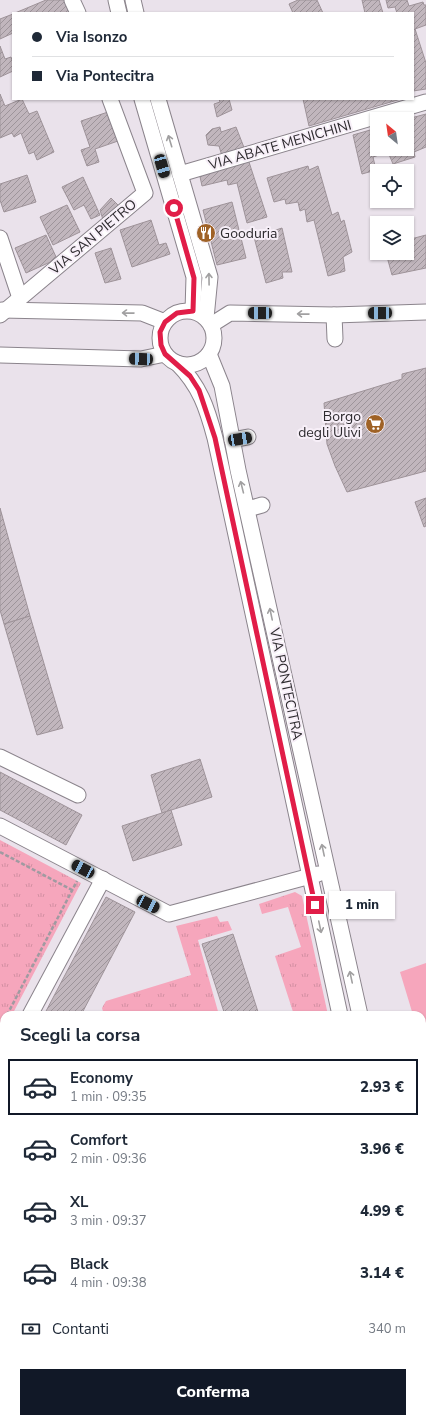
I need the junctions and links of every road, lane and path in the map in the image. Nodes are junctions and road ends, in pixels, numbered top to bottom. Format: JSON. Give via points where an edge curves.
{"nodes":[{"id":1,"x":72,"y":0,"type":"edge"},
{"id":2,"x":116,"y":0,"type":"edge"},
{"id":3,"x":133,"y":0,"type":"edge"},
{"id":4,"x":78,"y":12,"type":"edge"},
{"id":5,"x":119,"y":12,"type":"edge"},
{"id":6,"x":136,"y":12,"type":"edge"},
{"id":7,"x":110,"y":100,"type":"edge"},
{"id":8,"x":142,"y":100,"type":"edge"},
{"id":9,"x":158,"y":100,"type":"edge"},
{"id":10,"x":426,"y":102,"type":"edge"},
{"id":11,"x":180,"y":174,"type":"junction"},
{"id":12,"x":0,"y":238,"type":"edge"},
{"id":13,"x":20,"y":298,"type":"junction"},
{"id":14,"x":2,"y":312,"type":"edge"},
{"id":15,"x":426,"y":312,"type":"edge"},
{"id":16,"x":334,"y":314,"type":"junction"},
{"id":17,"x":203,"y":318,"type":"junction"},
{"id":18,"x":165,"y":322,"type":"junction"},
{"id":19,"x":335,"y":339,"type":"dead end"},
{"id":20,"x":165,"y":354,"type":"junction"},
{"id":21,"x":209,"y":354,"type":"junction"},
{"id":22,"x":0,"y":355,"type":"edge"},
{"id":23,"x":177,"y":363,"type":"junction"},
{"id":24,"x":248,"y":437,"type":"dead end"},
{"id":25,"x":232,"y":440,"type":"junction"},
{"id":26,"x":0,"y":757,"type":"edge"},
{"id":27,"x":78,"y":795,"type":"dead end"},
{"id":28,"x":0,"y":826,"type":"edge"},
{"id":29,"x":0,"y":852,"type":"edge"},
{"id":30,"x":83,"y":869,"type":"junction"},
{"id":31,"x":328,"y":871,"type":"junction"},
{"id":32,"x":309,"y":876,"type":"junction"},
{"id":33,"x":103,"y":879,"type":"junction"},
{"id":34,"x":72,"y":890,"type":"junction"},
{"id":35,"x":10,"y":1011,"type":"edge"},
{"id":36,"x":32,"y":1011,"type":"edge"},
{"id":37,"x":339,"y":1011,"type":"edge"},
{"id":38,"x":359,"y":1011,"type":"edge"}],
"edges":[{"from":1,"to":4,"type":"street"},
{"from":2,"to":5,"type":"street"},
{"from":3,"to":6,"type":"street"},
{"from":7,"to":13,"type":"street","name":"VIA SAN PIETRO","via":[[145,193]]},
{"from":8,"to":17,"type":"street","via":[[194,278]]},
{"from":11,"to":9,"type":"street","one_way":true},
{"from":10,"to":11,"type":"street","name":"VIA ABATE MENICHINI"},
{"from":17,"to":11,"type":"street","one_way":true,"via":[[210,277]]},
{"from":12,"to":13,"type":"street"},
{"from":13,"to":14,"type":"street","name":"VIA SAN PIETRO"},
{"from":18,"to":14,"type":"street","one_way":true,"via":[[142,314]]},
{"from":15,"to":16,"type":"street"},
{"from":16,"to":17,"type":"street","one_way":true,"via":[[230,313]]},
{"from":16,"to":19,"type":"street"},
{"from":17,"to":18,"type":"street","via":[[177,313]]},
{"from":17,"to":21,"type":"street","via":[[214,337]]},
{"from":18,"to":20,"type":"street","via":[[160,332]]},
{"from":20,"to":22,"type":"street","via":[[141,359]]},
{"from":20,"to":23,"type":"street"},
{"from":21,"to":23,"type":"street","via":[[194,364]]},
{"from":21,"to":25,"type":"street","name":"VIA PONTECITRA","via":[[222,386]]},
{"from":23,"to":32,"type":"street","name":"VIA PONTECITRA","via":[[199,390],[215,438]]},
{"from":24,"to":25,"type":"street"},
{"from":31,"to":25,"type":"street","name":"VIA PONTECITRA","one_way":true,"via":[[255,507]]},
{"from":26,"to":27,"type":"street"},
{"from":28,"to":30,"type":"street"},
{"from":29,"to":34,"type":"path"},
{"from":30,"to":33,"type":"street"},
{"from":30,"to":34,"type":"path"},
{"from":31,"to":32,"type":"street"},
{"from":38,"to":31,"type":"street","name":"VIA PONTECITRA","one_way":true},
{"from":32,"to":33,"type":"street","via":[[168,914]]},
{"from":32,"to":37,"type":"street","name":"VIA PONTECITRA","one_way":true},
{"from":33,"to":36,"type":"street"},
{"from":34,"to":35,"type":"path"}]}
